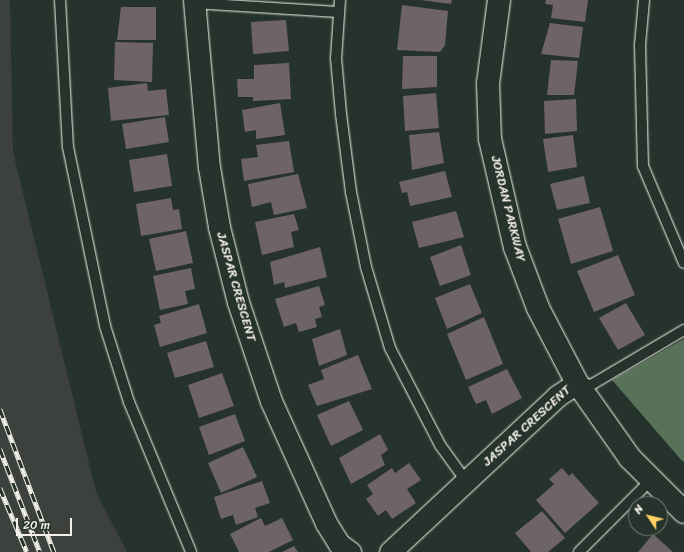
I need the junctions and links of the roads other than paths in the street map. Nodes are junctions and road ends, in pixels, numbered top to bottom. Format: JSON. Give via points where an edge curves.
{"nodes":[{"id":1,"x":60,"y":0,"type":"edge"},
{"id":2,"x":340,"y":0,"type":"edge"},
{"id":3,"x":499,"y":0,"type":"edge"},
{"id":4,"x":644,"y":0,"type":"edge"},
{"id":5,"x":194,"y":2,"type":"edge"},
{"id":6,"x":338,"y":12,"type":"junction"},
{"id":7,"x":684,"y":263,"type":"edge"},
{"id":8,"x":684,"y":330,"type":"edge"},
{"id":9,"x":576,"y":383,"type":"junction"},
{"id":10,"x":466,"y":481,"type":"junction"},
{"id":11,"x":650,"y":481,"type":"junction"},
{"id":12,"x":684,"y":512,"type":"edge"},
{"id":13,"x":191,"y":552,"type":"edge"},
{"id":14,"x":350,"y":552,"type":"edge"},
{"id":15,"x":390,"y":552,"type":"edge"},
{"id":16,"x":579,"y":552,"type":"edge"}],
"edges":[{"from":1,"to":13,"type":"lane","via":[[68,147],[105,326],[132,408]]},
{"from":2,"to":6,"type":"lane"},
{"from":3,"to":9,"type":"street","name":"JORDAN PARKWAY","via":[[488,83],[490,139],[515,246],[538,308]]},
{"from":4,"to":7,"type":"lane","via":[[640,44],[643,166]]},
{"from":5,"to":6,"type":"lane"},
{"from":5,"to":14,"type":"street","name":"JASPAR CRESCENT","via":[[209,168],[219,227],[238,302],[277,416],[326,523],[339,544]]},
{"from":6,"to":10,"type":"lane","via":[[336,58],[351,192],[379,316],[390,348],[440,445]]},
{"from":8,"to":9,"type":"lane","via":[[591,385]]},
{"from":9,"to":10,"type":"street","name":"JASPAR CRESCENT","via":[[557,396]]},
{"from":9,"to":11,"type":"street","name":"JORDAN PARKWAY"},
{"from":10,"to":15,"type":"street","name":"JASPAR CRESCENT"},
{"from":11,"to":12,"type":"street","name":"JORDAN PARKWAY"},
{"from":11,"to":16,"type":"lane"}]}
